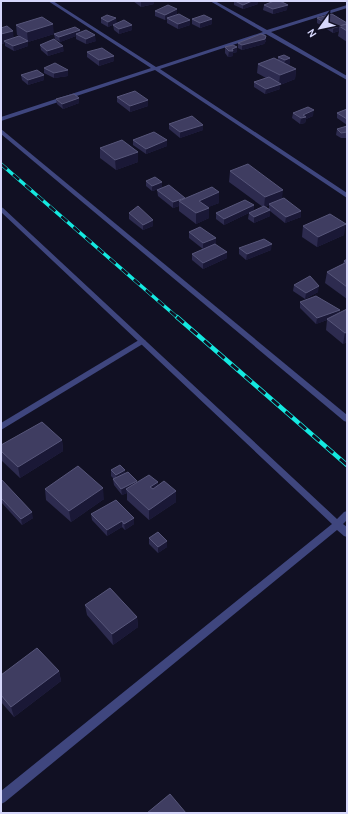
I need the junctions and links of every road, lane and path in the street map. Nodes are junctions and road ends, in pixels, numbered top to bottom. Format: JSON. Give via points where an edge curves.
{"nodes":[{"id":1,"x":50,"y":1,"type":"edge"},
{"id":2,"x":212,"y":1,"type":"edge"},
{"id":3,"x":347,"y":6,"type":"edge"},
{"id":4,"x":267,"y":32,"type":"junction"},
{"id":5,"x":157,"y":69,"type":"junction"},
{"id":6,"x":347,"y":78,"type":"edge"},
{"id":7,"x":1,"y":119,"type":"edge"},
{"id":8,"x":1,"y":131,"type":"edge"},
{"id":9,"x":347,"y":196,"type":"edge"},
{"id":10,"x":1,"y":209,"type":"edge"},
{"id":11,"x":142,"y":342,"type":"junction"},
{"id":12,"x":347,"y":419,"type":"edge"},
{"id":13,"x":1,"y":427,"type":"edge"},
{"id":14,"x":347,"y":514,"type":"edge"},
{"id":15,"x":338,"y":524,"type":"junction"},
{"id":16,"x":347,"y":533,"type":"edge"},
{"id":17,"x":1,"y":798,"type":"edge"}],
"edges":[{"from":1,"to":5,"type":"street"},
{"from":2,"to":4,"type":"street"},
{"from":3,"to":4,"type":"street"},
{"from":4,"to":5,"type":"street"},
{"from":4,"to":6,"type":"street"},
{"from":5,"to":7,"type":"street"},
{"from":5,"to":9,"type":"street"},
{"from":8,"to":12,"type":"street"},
{"from":10,"to":11,"type":"street"},
{"from":11,"to":13,"type":"street"},
{"from":11,"to":15,"type":"street"},
{"from":14,"to":15,"type":"street"},
{"from":15,"to":16,"type":"street"},
{"from":15,"to":17,"type":"street"}]}
